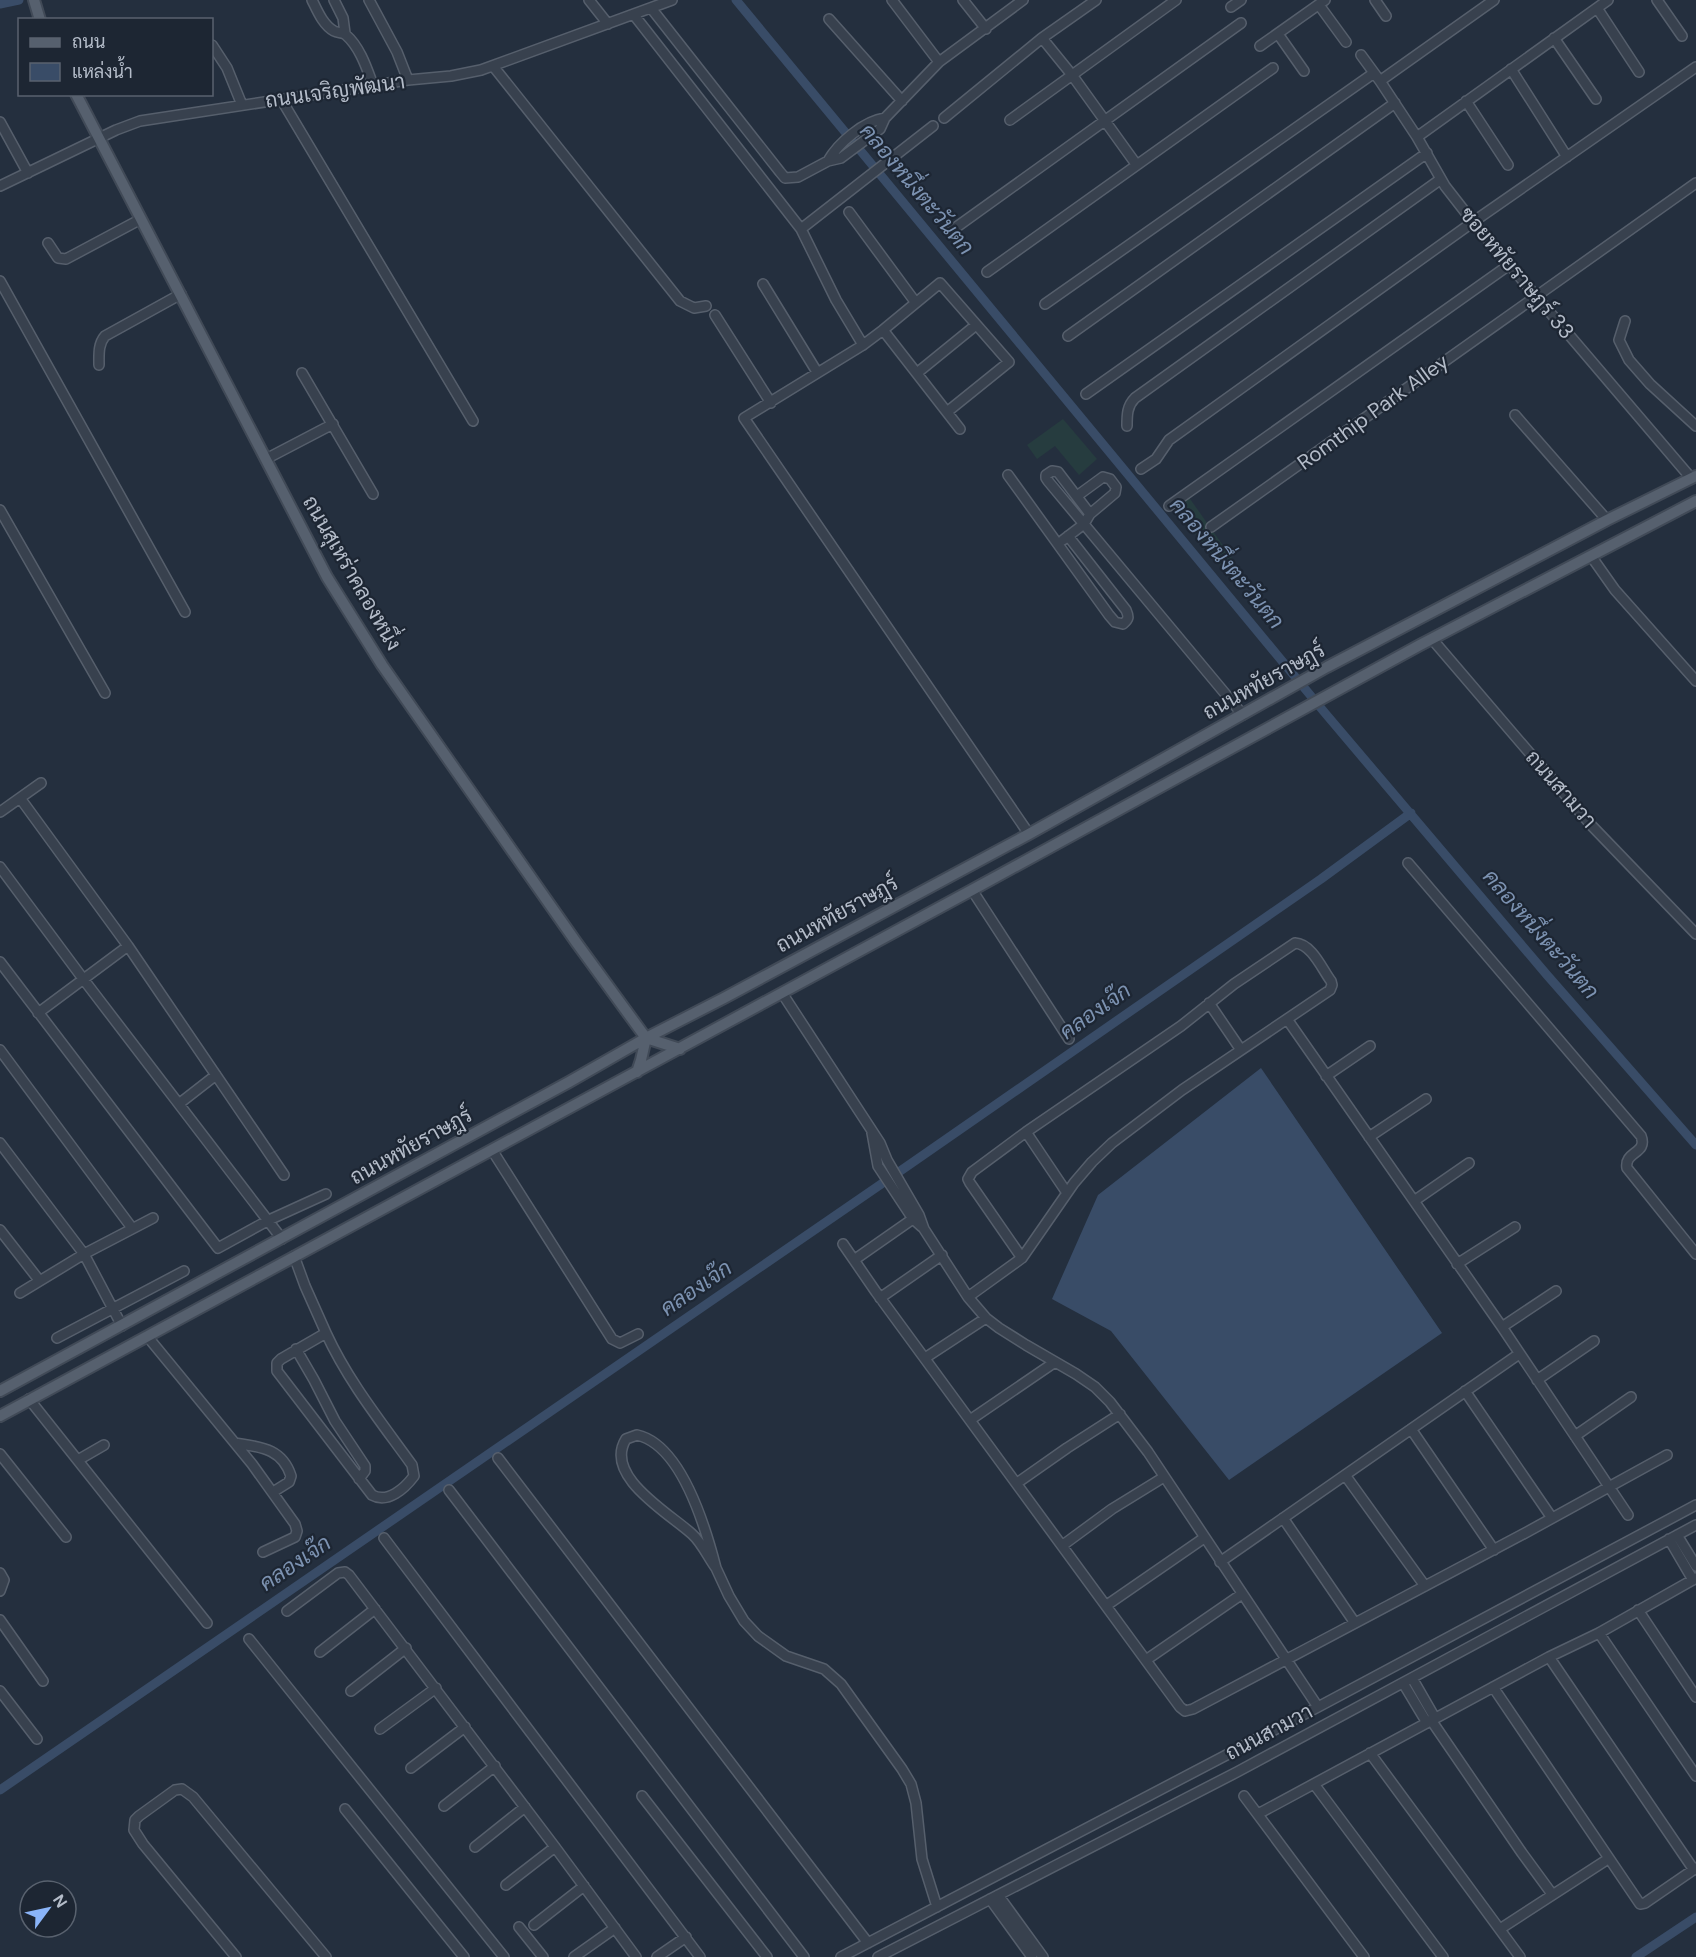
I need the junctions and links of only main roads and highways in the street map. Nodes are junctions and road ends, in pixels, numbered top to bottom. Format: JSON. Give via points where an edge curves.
{"nodes":[{"id":1,"x":34,"y":0,"type":"edge"},
{"id":2,"x":40,"y":18,"type":"edge"},
{"id":3,"x":77,"y":96,"type":"edge"},
{"id":4,"x":1694,"y":477,"type":"edge"},
{"id":5,"x":1696,"y":489,"type":"edge"},
{"id":6,"x":1696,"y":501,"type":"edge"},
{"id":7,"x":646,"y":1038,"type":"junction"},
{"id":8,"x":680,"y":1048,"type":"junction"},
{"id":9,"x":637,"y":1072,"type":"junction"},
{"id":10,"x":0,"y":1391,"type":"edge"},
{"id":11,"x":0,"y":1416,"type":"edge"}],
"edges":[{"from":1,"to":2,"type":"main road"},
{"from":3,"to":7,"type":"main road","name":"ถนนสุเหร่าคลองหนึ่ง","via":[[327,577],[376,656]]},
{"from":4,"to":5,"type":"main road"},
{"from":4,"to":7,"type":"main road","name":"ถนนหทัยราษฎร์","via":[[1278,694],[1029,834]]},
{"from":6,"to":8,"type":"main road","name":"ถนนหทัยราษฎร์","via":[[1432,639]]},
{"from":7,"to":8,"type":"main road"},
{"from":7,"to":9,"type":"main road"},
{"from":7,"to":10,"type":"main road","name":"ถนนหทัยราษฎร์"},
{"from":8,"to":9,"type":"main road","name":"ถนนหทัยราษฎร์"},
{"from":9,"to":11,"type":"main road","name":"ถนนหทัยราษฎร์"}]}
